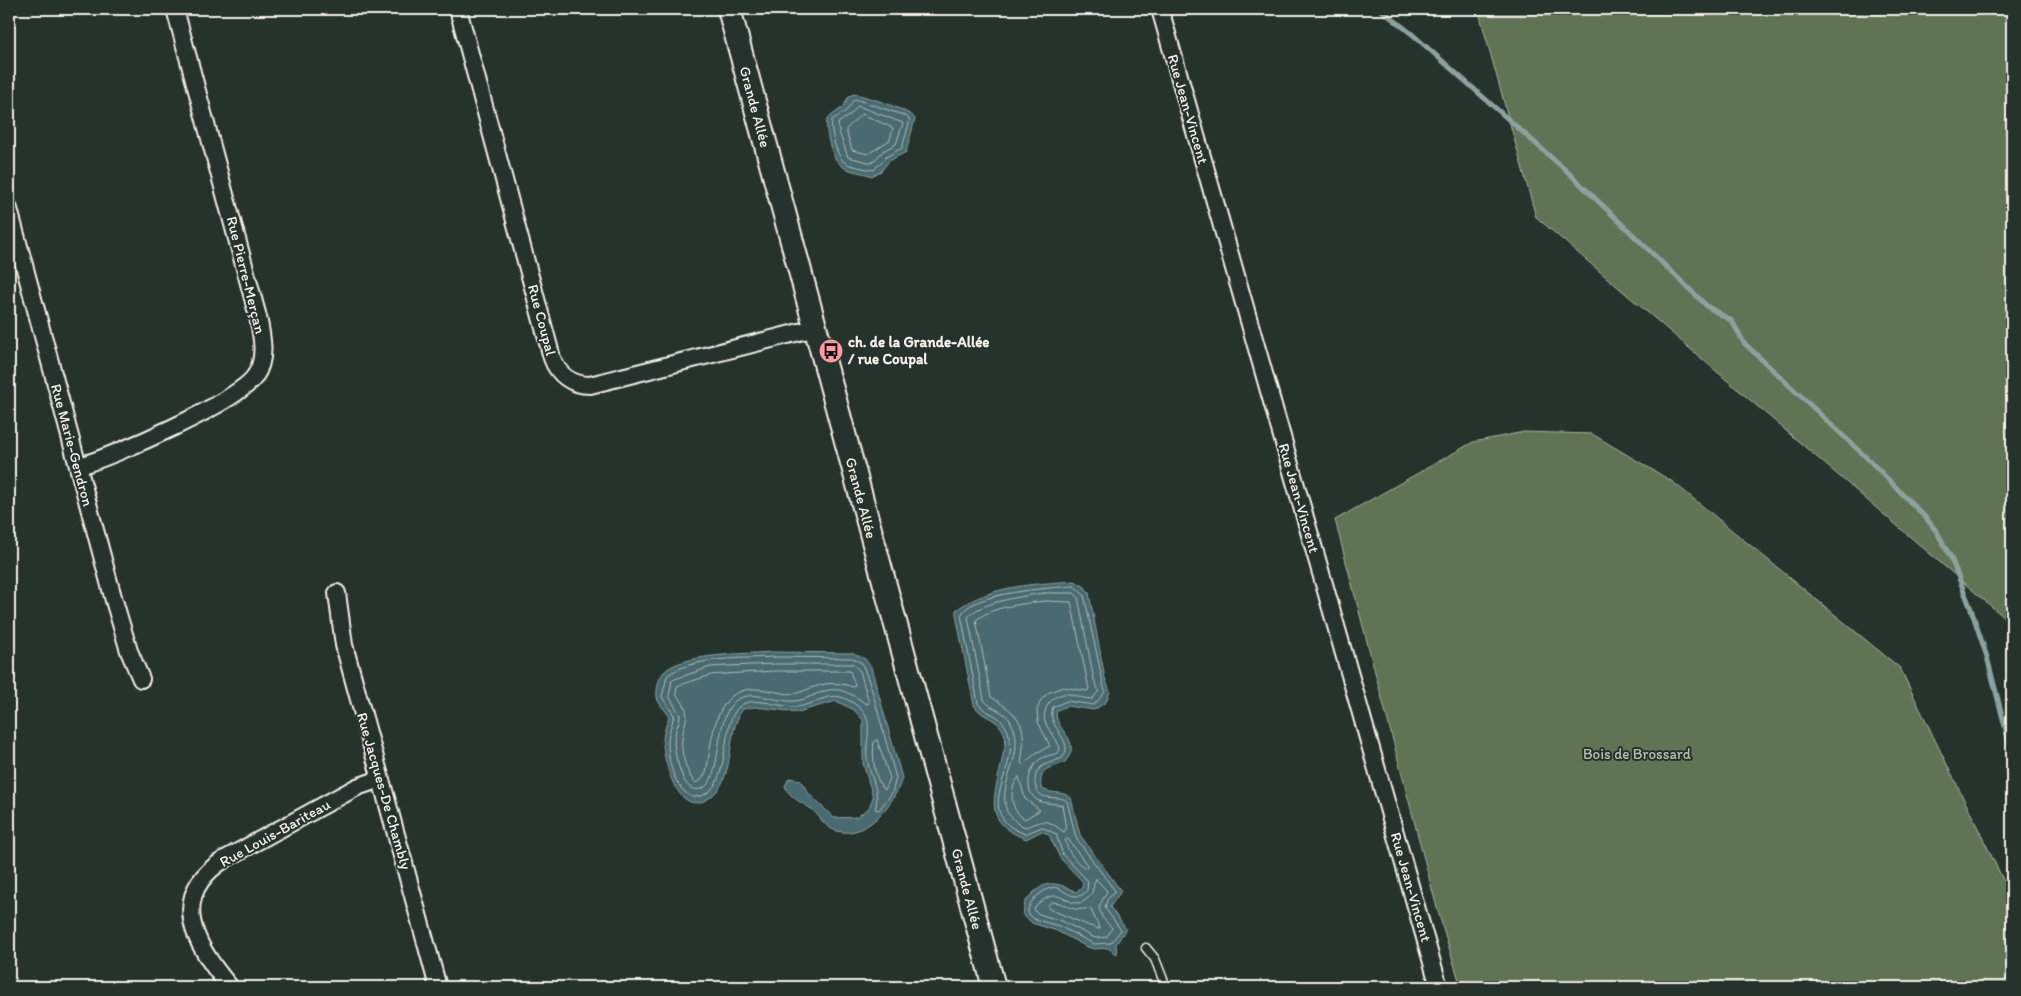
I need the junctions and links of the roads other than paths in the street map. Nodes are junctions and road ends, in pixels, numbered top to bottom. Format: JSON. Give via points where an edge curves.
{"nodes":[{"id":1,"x":175,"y":9,"type":"edge"},
{"id":2,"x":458,"y":9,"type":"edge"},
{"id":3,"x":729,"y":9,"type":"edge"},
{"id":4,"x":1160,"y":9,"type":"edge"},
{"id":5,"x":9,"y":209,"type":"edge"},
{"id":6,"x":815,"y":328,"type":"junction"},
{"id":7,"x":79,"y":466,"type":"junction"},
{"id":8,"x":337,"y":593,"type":"dead end"},
{"id":9,"x":141,"y":679,"type":"dead end"},
{"id":10,"x":380,"y":779,"type":"junction"},
{"id":11,"x":1146,"y":948,"type":"dead end"},
{"id":12,"x":230,"y":987,"type":"edge"},
{"id":13,"x":438,"y":987,"type":"edge"},
{"id":14,"x":994,"y":987,"type":"edge"},
{"id":15,"x":1166,"y":987,"type":"edge"},
{"id":16,"x":1439,"y":987,"type":"edge"}],
"edges":[{"from":1,"to":7,"type":"street","name":"Rue Pierre-Merçan","via":[[258,317],[262,336],[261,363],[253,380],[236,393],[129,449]]},
{"from":2,"to":6,"type":"street","name":"Rue Coupal","via":[[552,358],[564,376],[590,385]]},
{"from":3,"to":6,"type":"street","name":"Grande Allée"},
{"from":4,"to":16,"type":"street","name":"Rue Jean-Vincent"},
{"from":5,"to":7,"type":"street","name":"Rue Marie-Gendron"},
{"from":6,"to":14,"type":"street","name":"Grande Allée"},
{"from":7,"to":9,"type":"street","name":"Rue Marie-Gendron","via":[[125,640]]},
{"from":8,"to":10,"type":"street","name":"Rue Jacques-De Chambly","via":[[343,639]]},
{"from":10,"to":12,"type":"street","name":"Rue Louis-Bariteau","via":[[356,787],[225,858],[202,879],[193,901],[192,927],[205,955]]},
{"from":10,"to":13,"type":"street","name":"Rue Jacques-De Chambly"},
{"from":11,"to":15,"type":"lane","via":[[1155,959]]}]}
